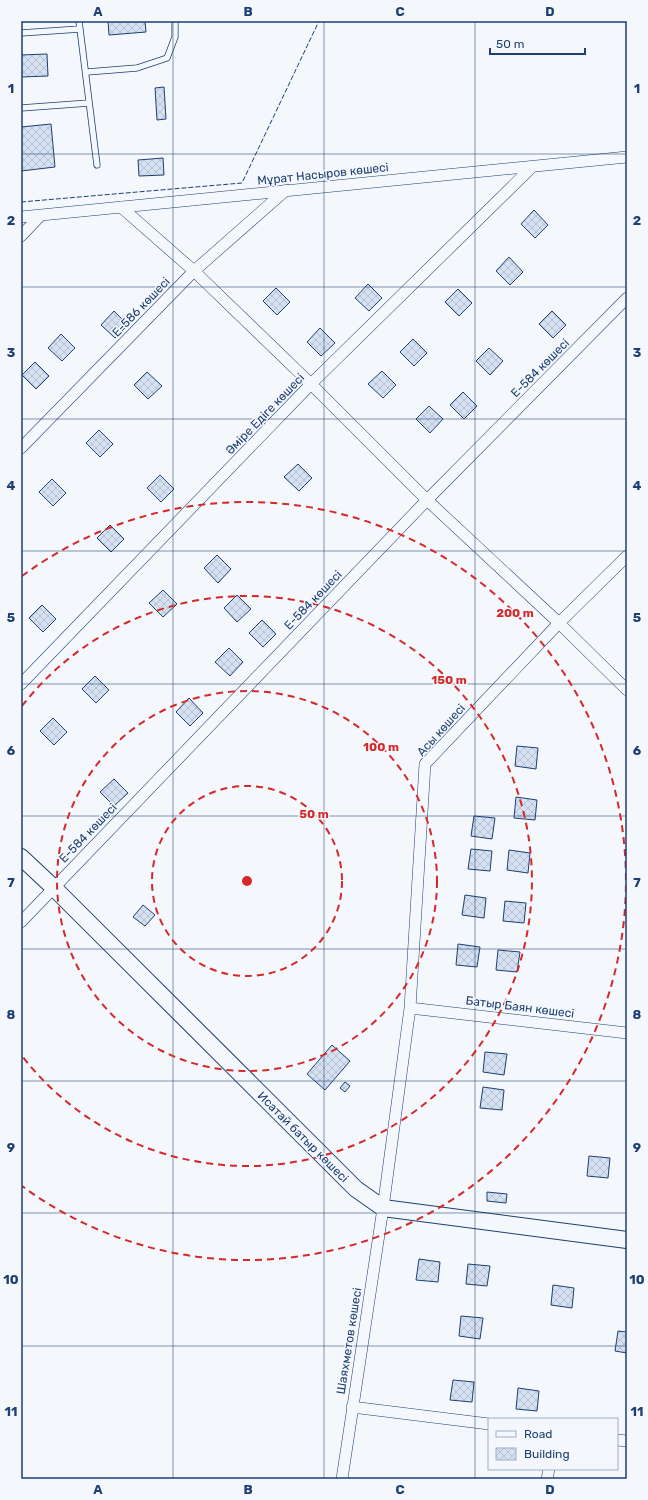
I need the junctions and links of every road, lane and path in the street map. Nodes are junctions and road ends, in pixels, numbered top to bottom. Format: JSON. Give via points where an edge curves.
{"nodes":[{"id":1,"x":79,"y":21,"type":"edge"},
{"id":2,"x":175,"y":21,"type":"edge"},
{"id":3,"x":80,"y":29,"type":"junction"},
{"id":4,"x":21,"y":33,"type":"edge"},
{"id":5,"x":86,"y":72,"type":"junction"},
{"id":6,"x":89,"y":103,"type":"junction"},
{"id":7,"x":21,"y":108,"type":"edge"},
{"id":8,"x":627,"y":157,"type":"edge"},
{"id":9,"x":97,"y":165,"type":"dead end"},
{"id":10,"x":532,"y":167,"type":"junction"},
{"id":11,"x":286,"y":190,"type":"junction"},
{"id":12,"x":121,"y":207,"type":"junction"},
{"id":13,"x":42,"y":215,"type":"junction"},
{"id":14,"x":21,"y":217,"type":"edge"},
{"id":15,"x":21,"y":236,"type":"edge"},
{"id":16,"x":194,"y":271,"type":"junction"},
{"id":17,"x":627,"y":298,"type":"edge"},
{"id":18,"x":311,"y":384,"type":"junction"},
{"id":19,"x":21,"y":448,"type":"edge"},
{"id":20,"x":427,"y":500,"type":"junction"},
{"id":21,"x":627,"y":556,"type":"edge"},
{"id":22,"x":559,"y":623,"type":"junction"},
{"id":23,"x":21,"y":684,"type":"edge"},
{"id":24,"x":627,"y":690,"type":"edge"},
{"id":25,"x":21,"y":858,"type":"edge"},
{"id":26,"x":53,"y":887,"type":"junction"},
{"id":27,"x":21,"y":922,"type":"edge"},
{"id":28,"x":410,"y":1008,"type":"junction"},
{"id":29,"x":627,"y":1033,"type":"edge"},
{"id":30,"x":383,"y":1208,"type":"junction"},
{"id":31,"x":627,"y":1240,"type":"edge"},
{"id":32,"x":352,"y":1407,"type":"junction"},
{"id":33,"x":488,"y":1424,"type":"edge"},
{"id":34,"x":342,"y":1479,"type":"edge"}],
"edges":[{"from":1,"to":3,"type":"lane"},
{"from":2,"to":5,"type":"lane","via":[[175,37],[167,58],[137,68]]},
{"from":3,"to":4,"type":"lane"},
{"from":3,"to":5,"type":"lane"},
{"from":5,"to":6,"type":"lane"},
{"from":6,"to":7,"type":"lane"},
{"from":6,"to":9,"type":"lane"},
{"from":8,"to":10,"type":"street","name":"Мұрат Насыров көшесі"},
{"from":10,"to":11,"type":"street","name":"Мұрат Насыров көшесі"},
{"from":10,"to":18,"type":"street","name":"Әміре Едіге көшесі"},
{"from":11,"to":12,"type":"street","name":"Мұрат Насыров көшесі"},
{"from":11,"to":16,"type":"street","name":"Е-586 көшесі"},
{"from":12,"to":13,"type":"street","name":"Мұрат Насыров көшесі"},
{"from":12,"to":16,"type":"street"},
{"from":13,"to":14,"type":"street","name":"Мұрат Насыров көшесі"},
{"from":13,"to":15,"type":"street"},
{"from":16,"to":18,"type":"street"},
{"from":16,"to":19,"type":"street","name":"Е-586 көшесі"},
{"from":17,"to":20,"type":"street","name":"Е-584 көшесі"},
{"from":18,"to":20,"type":"street"},
{"from":18,"to":23,"type":"street","name":"Әміре Едіге көшесі"},
{"from":20,"to":22,"type":"street"},
{"from":20,"to":26,"type":"street","name":"Е-584 көшесі"},
{"from":21,"to":22,"type":"street","name":"Асы көшесі"},
{"from":22,"to":24,"type":"street"},
{"from":22,"to":28,"type":"street","name":"Асы көшесі","via":[[425,764]]},
{"from":25,"to":26,"type":"street","name":"Исатай батыр көшесі"},
{"from":26,"to":27,"type":"street","name":"Е-584 көшесі"},
{"from":26,"to":30,"type":"street","name":"Исатай батыр көшесі","via":[[356,1189]]},
{"from":28,"to":29,"type":"street","name":"Батыр Баян көшесі"},
{"from":28,"to":30,"type":"street","name":"Асы көшесі"},
{"from":30,"to":31,"type":"street","name":"Исатай батыр көшесі"},
{"from":30,"to":32,"type":"street","name":"Шаяхметов көшесі"},
{"from":32,"to":33,"type":"street"},
{"from":32,"to":34,"type":"street","name":"Шаяхметов көшесі"}]}
